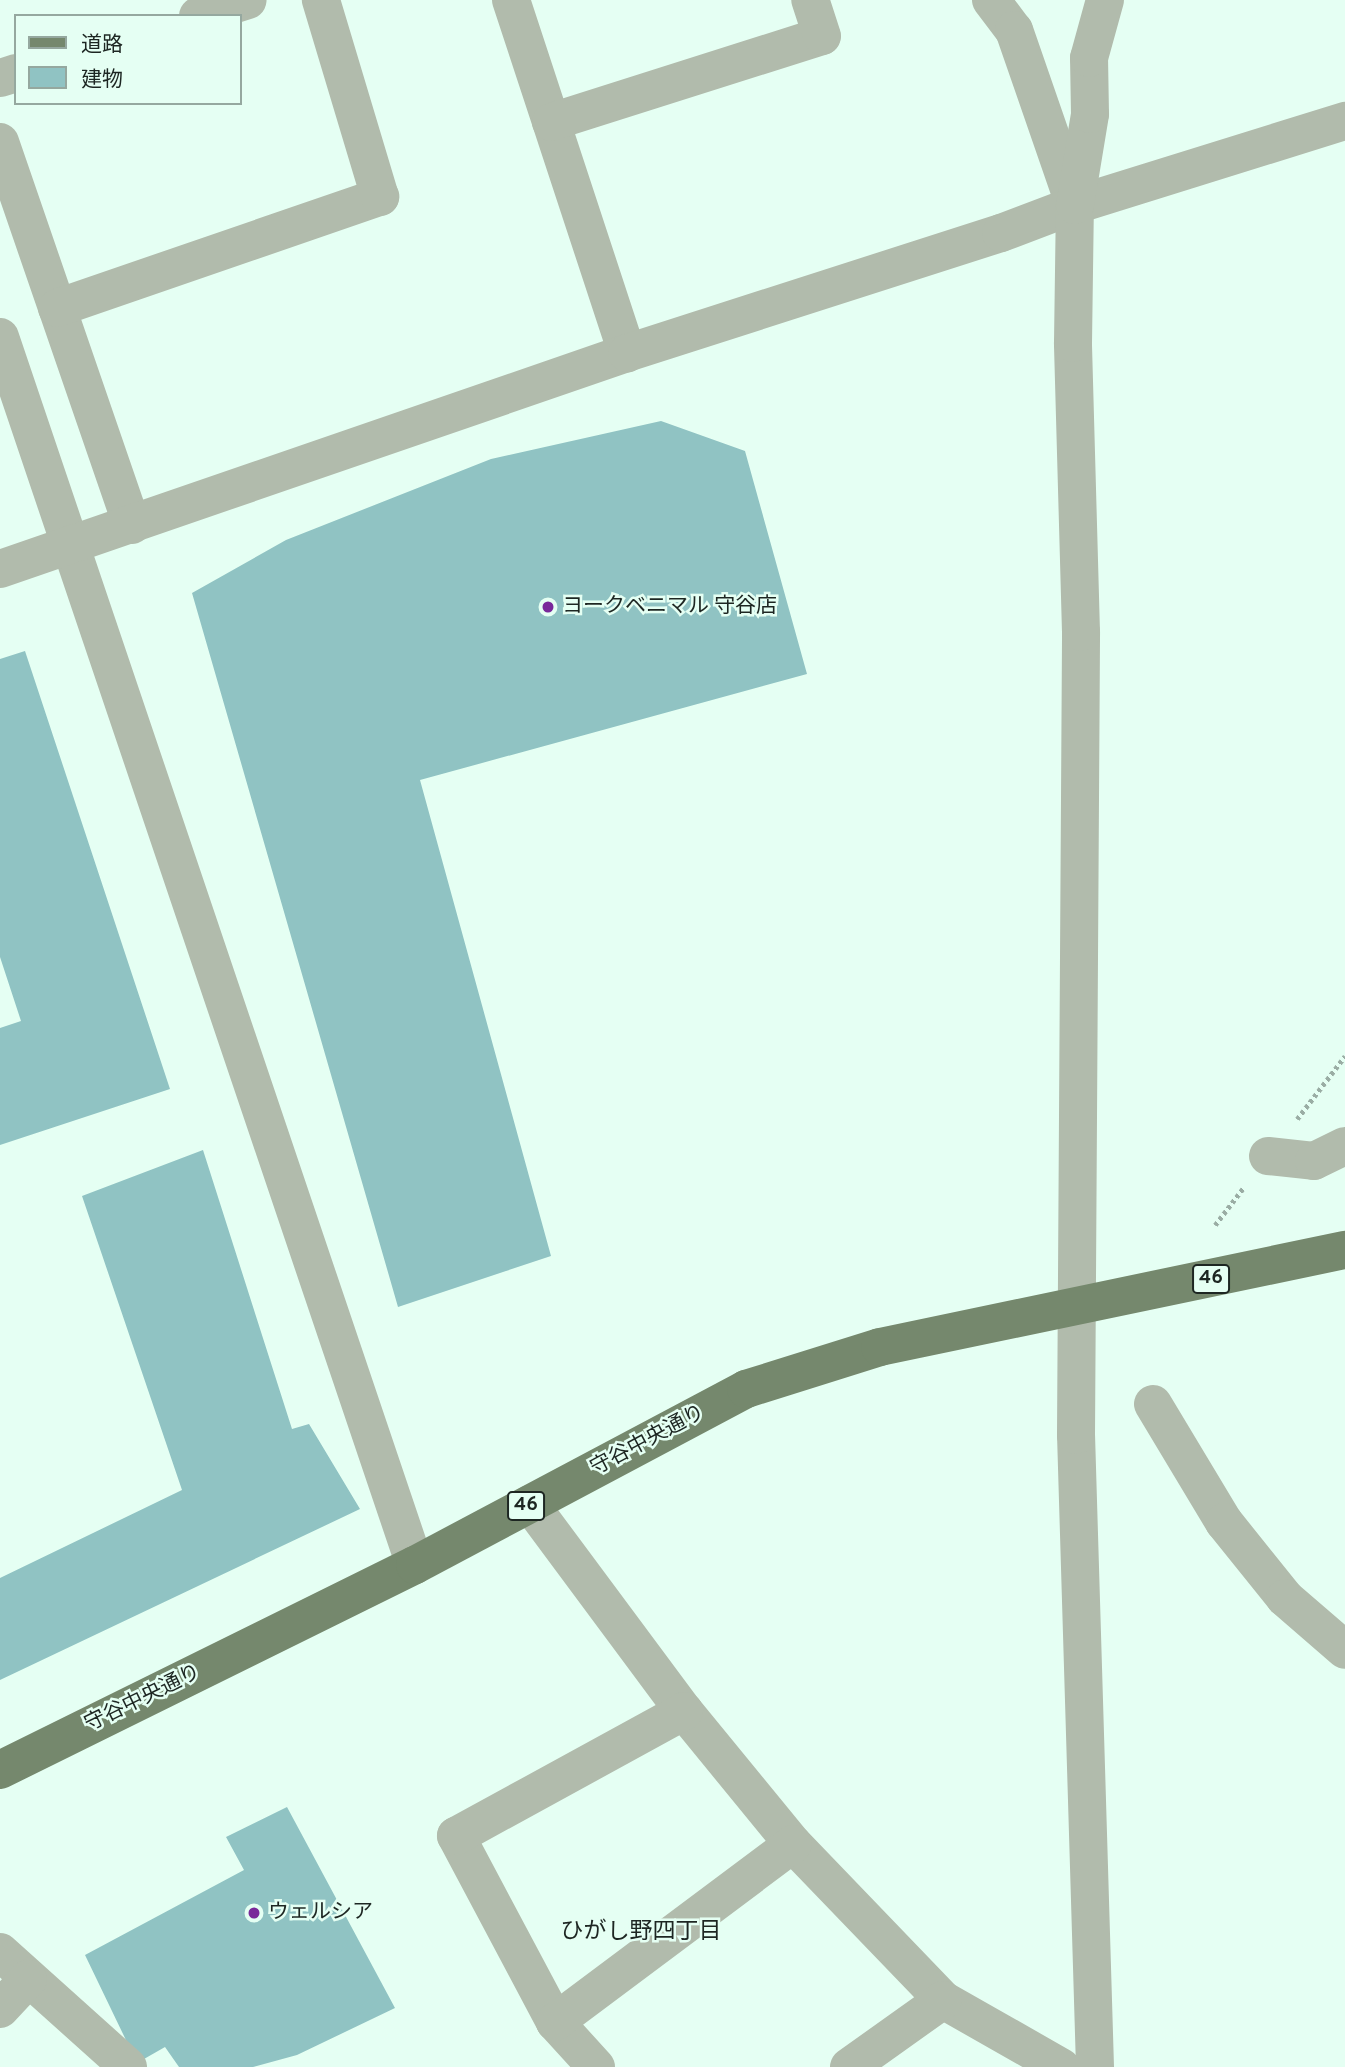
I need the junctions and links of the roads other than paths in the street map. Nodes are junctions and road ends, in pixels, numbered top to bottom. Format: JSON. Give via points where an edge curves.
{"nodes":[{"id":1,"x":248,"y":0,"type":"edge"},
{"id":2,"x":321,"y":0,"type":"edge"},
{"id":3,"x":511,"y":0,"type":"edge"},
{"id":4,"x":810,"y":0,"type":"edge"},
{"id":5,"x":991,"y":0,"type":"edge"},
{"id":6,"x":1105,"y":0,"type":"edge"},
{"id":7,"x":204,"y":14,"type":"edge"},
{"id":8,"x":1345,"y":121,"type":"edge"},
{"id":9,"x":551,"y":122,"type":"junction"},
{"id":10,"x":0,"y":142,"type":"edge"},
{"id":11,"x":1075,"y":205,"type":"junction"},
{"id":12,"x":57,"y":308,"type":"junction"},
{"id":13,"x":0,"y":337,"type":"edge"},
{"id":14,"x":627,"y":353,"type":"junction"},
{"id":15,"x":132,"y":525,"type":"junction"},
{"id":16,"x":74,"y":545,"type":"junction"},
{"id":17,"x":0,"y":569,"type":"edge"},
{"id":18,"x":1345,"y":1146,"type":"edge"},
{"id":19,"x":1268,"y":1156,"type":"dead end"},
{"id":20,"x":1345,"y":1250,"type":"edge"},
{"id":21,"x":1076,"y":1307,"type":"junction"},
{"id":22,"x":1153,"y":1404,"type":"dead end"},
{"id":23,"x":530,"y":1504,"type":"junction"},
{"id":24,"x":415,"y":1565,"type":"junction"},
{"id":25,"x":1345,"y":1650,"type":"edge"},
{"id":26,"x":684,"y":1711,"type":"junction"},
{"id":27,"x":0,"y":1770,"type":"edge"},
{"id":28,"x":793,"y":1844,"type":"junction"},
{"id":29,"x":0,"y":1952,"type":"edge"},
{"id":30,"x":28,"y":1979,"type":"junction"},
{"id":31,"x":943,"y":2000,"type":"junction"},
{"id":32,"x":0,"y":2009,"type":"edge"},
{"id":33,"x":555,"y":2022,"type":"junction"},
{"id":34,"x":128,"y":2067,"type":"edge"},
{"id":35,"x":596,"y":2067,"type":"edge"},
{"id":36,"x":849,"y":2067,"type":"edge"},
{"id":37,"x":1061,"y":2067,"type":"edge"},
{"id":38,"x":1095,"y":2067,"type":"edge"}],
"edges":[{"from":1,"to":7,"type":"street"},
{"from":2,"to":12,"type":"street","via":[[380,197]]},
{"from":3,"to":9,"type":"street"},
{"from":4,"to":9,"type":"street","via":[[822,36]]},
{"from":5,"to":11,"type":"street","via":[[1014,30]]},
{"from":6,"to":11,"type":"street","via":[[1090,58],[1090,114]]},
{"from":8,"to":11,"type":"street"},
{"from":9,"to":14,"type":"street"},
{"from":10,"to":12,"type":"street"},
{"from":11,"to":14,"type":"street"},
{"from":11,"to":21,"type":"street","via":[[1073,343],[1082,632]]},
{"from":12,"to":15,"type":"street"},
{"from":13,"to":16,"type":"street"},
{"from":14,"to":15,"type":"street"},
{"from":15,"to":16,"type":"street"},
{"from":16,"to":17,"type":"street"},
{"from":16,"to":24,"type":"street"},
{"from":18,"to":19,"type":"street","via":[[1314,1161]]},
{"from":20,"to":21,"type":"main road","name":"守谷中央通り","number":"46"},
{"from":21,"to":23,"type":"main road","name":"守谷中央通り","number":"46","via":[[880,1347],[746,1389]]},
{"from":21,"to":38,"type":"street"},
{"from":22,"to":25,"type":"street","via":[[1224,1522],[1285,1598]]},
{"from":23,"to":24,"type":"main road","name":"守谷中央通り","number":"46"},
{"from":23,"to":26,"type":"street"},
{"from":24,"to":27,"type":"main road","name":"守谷中央通り","number":"46"},
{"from":26,"to":28,"type":"street"},
{"from":26,"to":33,"type":"street","via":[[456,1836]]},
{"from":28,"to":31,"type":"street"},
{"from":28,"to":33,"type":"street"},
{"from":29,"to":30,"type":"street"},
{"from":30,"to":32,"type":"street"},
{"from":30,"to":34,"type":"street"},
{"from":31,"to":36,"type":"street"},
{"from":31,"to":37,"type":"street"},
{"from":33,"to":35,"type":"street"}]}
